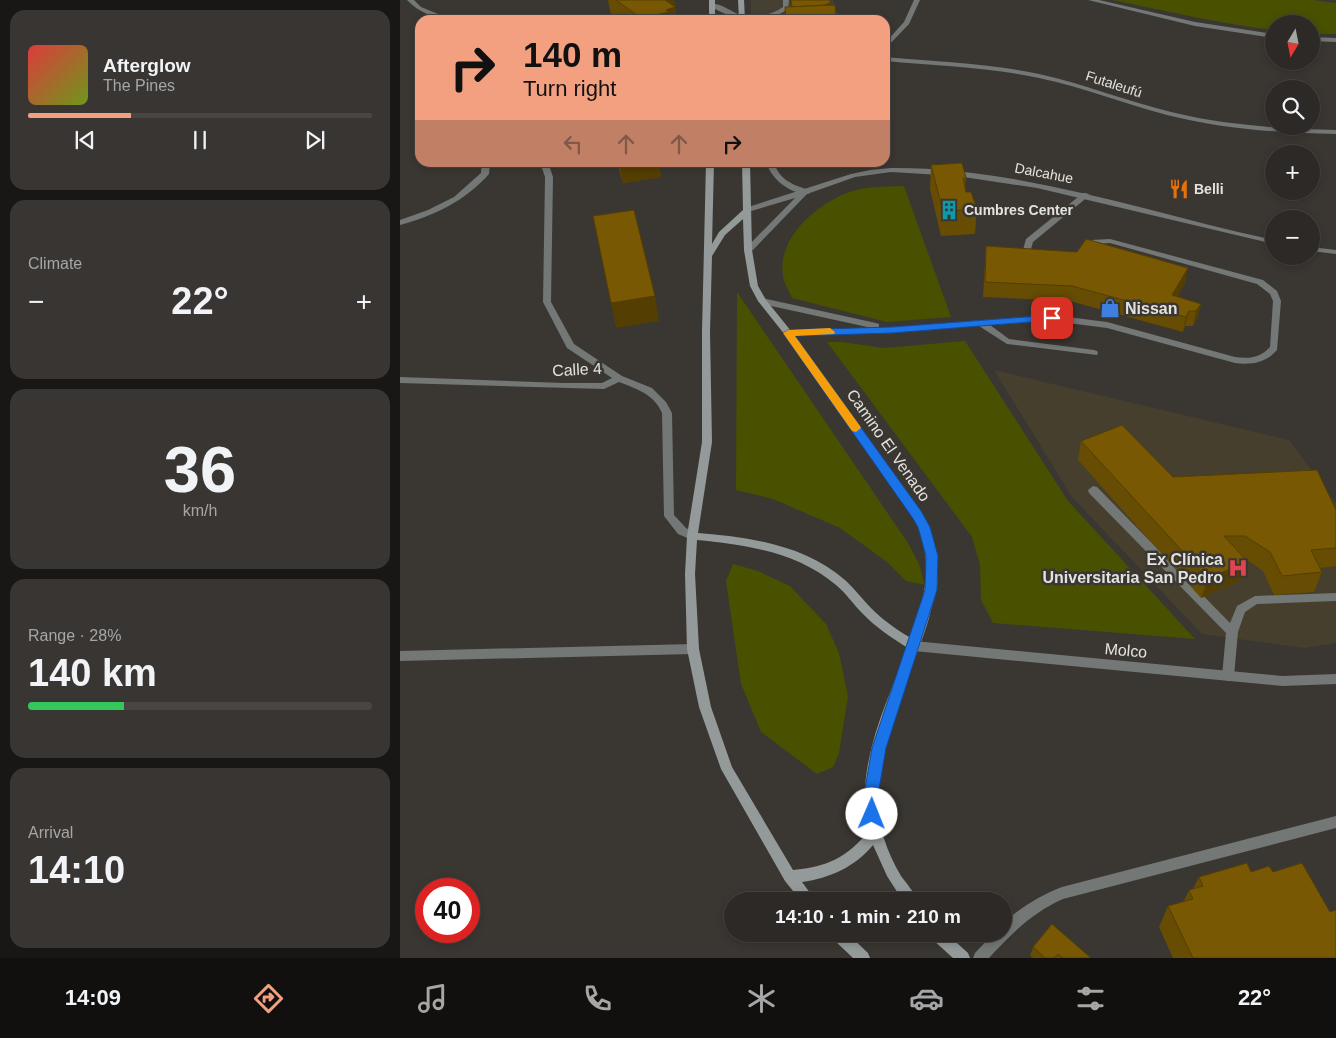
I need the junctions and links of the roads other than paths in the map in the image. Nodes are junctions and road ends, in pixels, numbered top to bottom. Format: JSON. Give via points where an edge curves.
{"nodes":[{"id":1,"x":410,"y":0,"type":"edge"},
{"id":2,"x":741,"y":0,"type":"edge"},
{"id":3,"x":786,"y":0,"type":"edge"},
{"id":4,"x":917,"y":0,"type":"edge"},
{"id":5,"x":1091,"y":0,"type":"edge"},
{"id":6,"x":712,"y":2,"type":"edge"},
{"id":7,"x":437,"y":15,"type":"edge"},
{"id":8,"x":712,"y":15,"type":"edge"},
{"id":9,"x":735,"y":15,"type":"edge"},
{"id":10,"x":742,"y":15,"type":"edge"},
{"id":11,"x":774,"y":15,"type":"edge"},
{"id":12,"x":1265,"y":35,"type":"edge"},
{"id":13,"x":1320,"y":39,"type":"edge"},
{"id":14,"x":1336,"y":40,"type":"edge"},
{"id":15,"x":890,"y":42,"type":"edge"},
{"id":16,"x":890,"y":59,"type":"edge"},
{"id":17,"x":1336,"y":132,"type":"edge"},
{"id":18,"x":485,"y":167,"type":"edge"},
{"id":19,"x":546,"y":167,"type":"edge"},
{"id":20,"x":710,"y":167,"type":"edge"},
{"id":21,"x":746,"y":167,"type":"edge"},
{"id":22,"x":771,"y":167,"type":"edge"},
{"id":23,"x":869,"y":167,"type":"edge"},
{"id":24,"x":870,"y":172,"type":"junction"},
{"id":25,"x":806,"y":192,"type":"junction"},
{"id":26,"x":1086,"y":196,"type":"junction"},
{"id":27,"x":748,"y":210,"type":"junction"},
{"id":28,"x":400,"y":223,"type":"edge"},
{"id":29,"x":1265,"y":240,"type":"edge"},
{"id":30,"x":748,"y":250,"type":"junction"},
{"id":31,"x":1320,"y":250,"type":"edge"},
{"id":32,"x":1336,"y":252,"type":"edge"},
{"id":33,"x":1075,"y":255,"type":"edge"},
{"id":34,"x":708,"y":256,"type":"junction"},
{"id":35,"x":1044,"y":260,"type":"edge"},
{"id":36,"x":762,"y":302,"type":"junction"},
{"id":37,"x":980,"y":322,"type":"junction"},
{"id":38,"x":892,"y":330,"type":"junction"},
{"id":39,"x":788,"y":333,"type":"junction"},
{"id":40,"x":1094,"y":353,"type":"dead end"},
{"id":41,"x":619,"y":378,"type":"junction"},
{"id":42,"x":400,"y":380,"type":"edge"},
{"id":43,"x":1093,"y":490,"type":"dead end"},
{"id":44,"x":692,"y":536,"type":"junction"},
{"id":45,"x":1336,"y":597,"type":"edge"},
{"id":46,"x":1232,"y":632,"type":"junction"},
{"id":47,"x":914,"y":646,"type":"junction"},
{"id":48,"x":693,"y":649,"type":"junction"},
{"id":49,"x":400,"y":656,"type":"edge"},
{"id":50,"x":1228,"y":676,"type":"junction"},
{"id":51,"x":1336,"y":679,"type":"edge"},
{"id":52,"x":1336,"y":823,"type":"edge"},
{"id":53,"x":875,"y":833,"type":"junction"},
{"id":54,"x":790,"y":877,"type":"junction"},
{"id":55,"x":802,"y":892,"type":"edge"},
{"id":56,"x":906,"y":892,"type":"edge"},
{"id":57,"x":846,"y":942,"type":"edge"},
{"id":58,"x":946,"y":942,"type":"edge"},
{"id":59,"x":863,"y":958,"type":"edge"},
{"id":60,"x":963,"y":958,"type":"edge"},
{"id":61,"x":980,"y":958,"type":"edge"}],
"edges":[{"from":1,"to":7,"type":"street","via":[[418,8]]},
{"from":2,"to":10,"type":"street"},
{"from":3,"to":11,"type":"street","via":[[786,8]]},
{"from":4,"to":15,"type":"street","via":[[907,23]]},
{"from":5,"to":12,"type":"street","via":[[1195,24]]},
{"from":6,"to":8,"type":"street"},
{"from":6,"to":9,"type":"street"},
{"from":13,"to":14,"type":"street"},
{"from":16,"to":17,"type":"street","name":"Futaleufú","via":[[1039,76],[1170,114],[1225,124]]},
{"from":18,"to":28,"type":"street","via":[[484,174],[457,199]]},
{"from":19,"to":41,"type":"street","via":[[549,177],[547,302],[570,346]]},
{"from":20,"to":34,"type":"street"},
{"from":21,"to":27,"type":"street","name":"Camino El Venado"},
{"from":22,"to":25,"type":"street","via":[[779,180]]},
{"from":23,"to":24,"type":"street"},
{"from":24,"to":25,"type":"street","name":"Dalcahue","via":[[836,180]]},
{"from":24,"to":26,"type":"street","name":"Dalcahue","via":[[904,170],[972,175]]},
{"from":25,"to":27,"type":"street","name":"Dalcahue"},
{"from":25,"to":30,"type":"street","name":"Dalcahue"},
{"from":26,"to":29,"type":"street","name":"Dalcahue"},
{"from":26,"to":35,"type":"street","via":[[1029,241],[1027,250]]},
{"from":27,"to":30,"type":"street","name":"Camino El Venado"},
{"from":27,"to":34,"type":"street","via":[[722,234]]},
{"from":30,"to":36,"type":"street","name":"Camino El Venado","via":[[754,286]]},
{"from":31,"to":32,"type":"street"},
{"from":33,"to":37,"type":"street","via":[[1094,242],[1110,241],[1260,282],[1274,293],[1277,301],[1274,348],[1264,358],[1240,361],[1091,322],[1044,318]]},
{"from":34,"to":44,"type":"street","via":[[707,442]]},
{"from":36,"to":38,"type":"street"},
{"from":36,"to":39,"type":"street","name":"Camino El Venado"},
{"from":37,"to":38,"type":"street"},
{"from":37,"to":40,"type":"street","via":[[1007,340]]},
{"from":38,"to":39,"type":"street"},
{"from":39,"to":47,"type":"street","name":"Camino El Venado","via":[[924,527],[933,572],[931,590]]},
{"from":41,"to":42,"type":"street","name":"Calle 4","via":[[604,386]]},
{"from":41,"to":44,"type":"street","name":"Calle 4","via":[[649,390],[666,413],[669,516],[682,531]]},
{"from":43,"to":46,"type":"street"},
{"from":44,"to":47,"type":"street","via":[[766,545],[806,560],[839,582],[884,626]]},
{"from":44,"to":48,"type":"street"},
{"from":45,"to":46,"type":"street","via":[[1255,600],[1241,609]]},
{"from":46,"to":50,"type":"street"},
{"from":47,"to":50,"type":"street","name":"Molco"},
{"from":47,"to":53,"type":"street","name":"Camino El Venado","via":[[879,748],[871,795]]},
{"from":48,"to":49,"type":"street"},
{"from":48,"to":54,"type":"street","via":[[705,707],[727,769]]},
{"from":50,"to":51,"type":"street","name":"Molco"},
{"from":52,"to":61,"type":"street","via":[[1062,892],[1030,908]]},
{"from":53,"to":54,"type":"street","via":[[847,862],[810,876]]},
{"from":53,"to":56,"type":"street","name":"Camino El Venado","via":[[886,860]]},
{"from":54,"to":55,"type":"street"},
{"from":57,"to":59,"type":"street"},
{"from":58,"to":60,"type":"street"}]}
